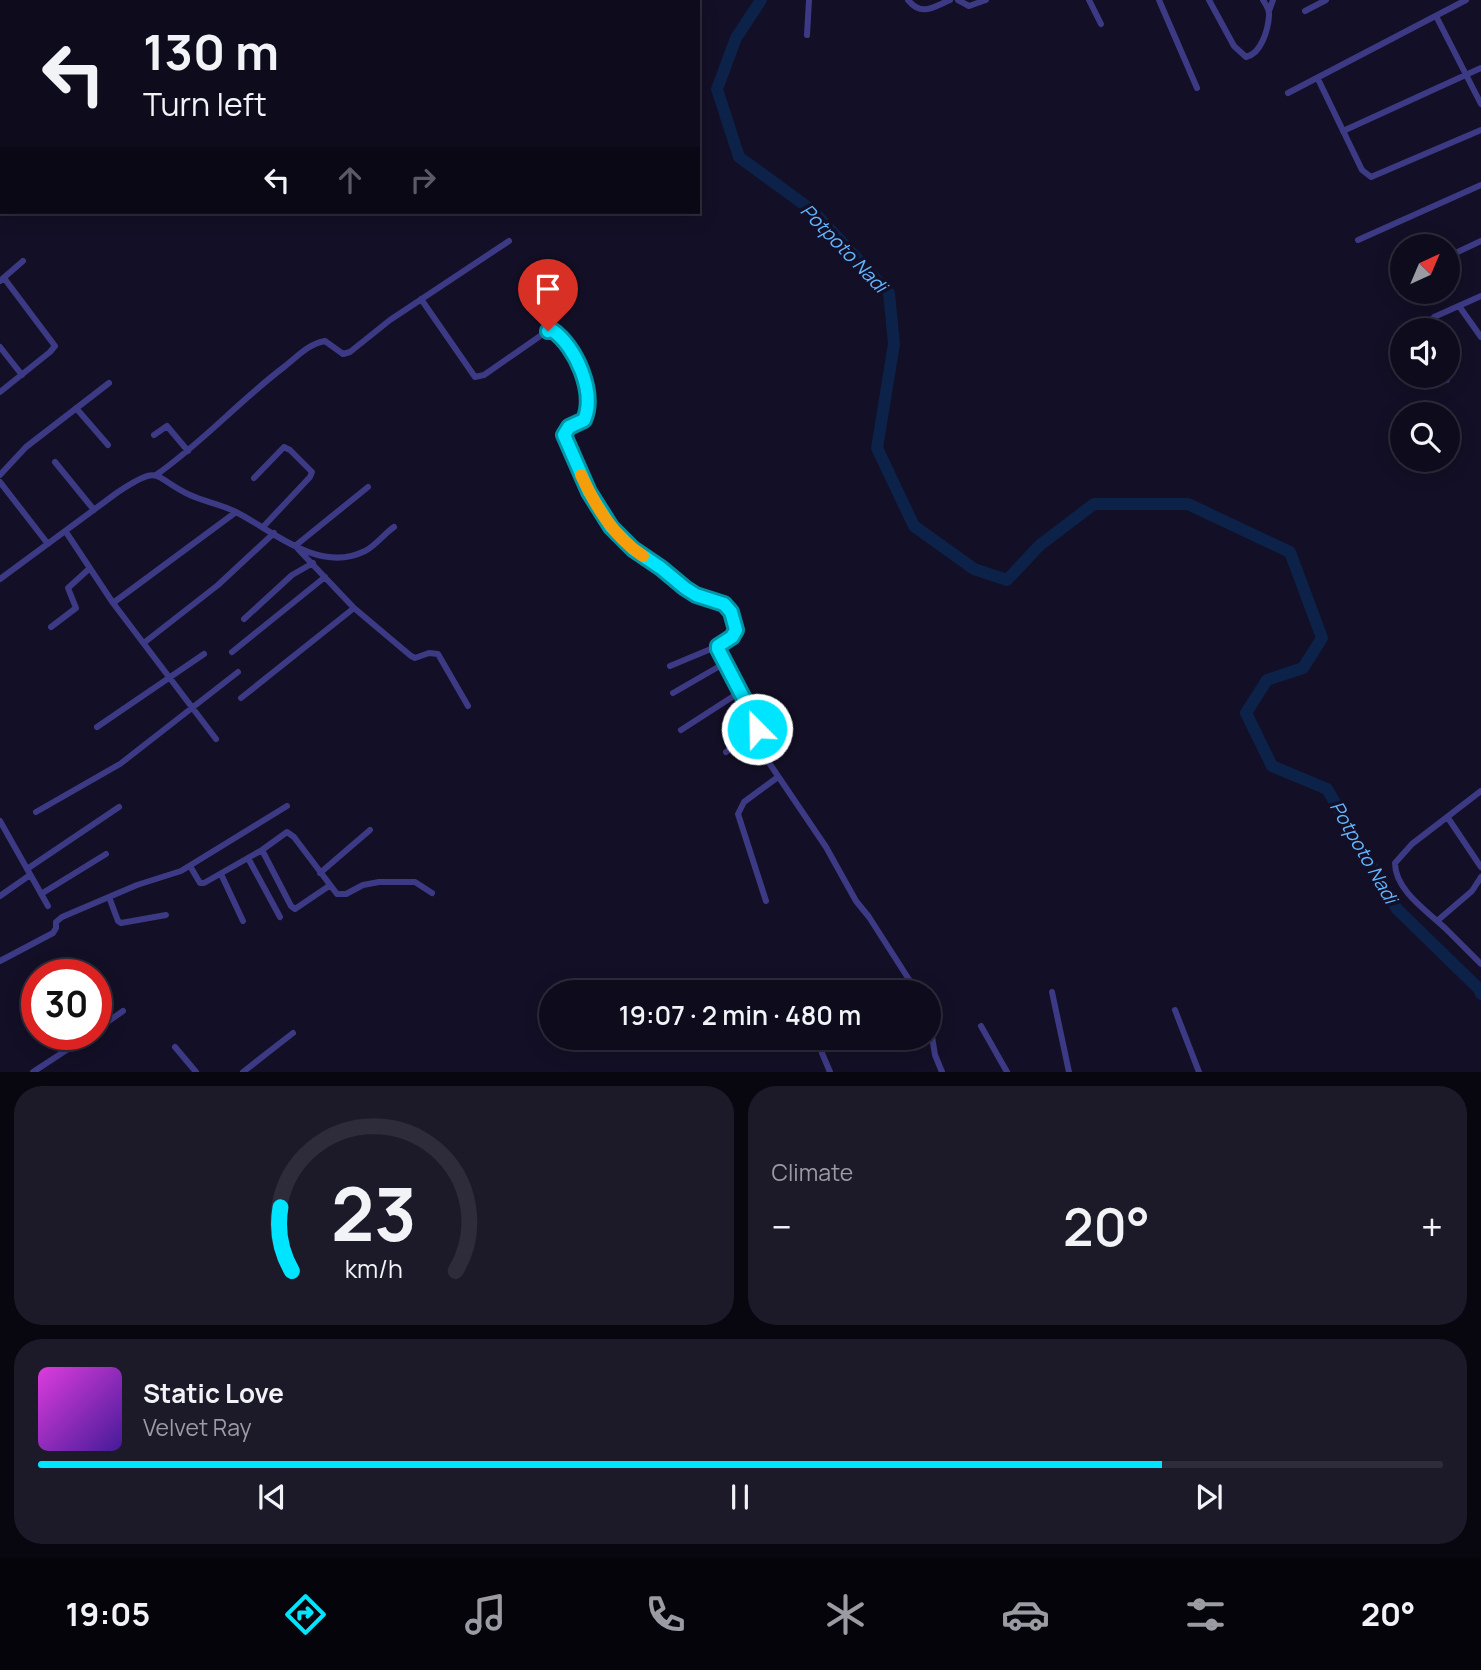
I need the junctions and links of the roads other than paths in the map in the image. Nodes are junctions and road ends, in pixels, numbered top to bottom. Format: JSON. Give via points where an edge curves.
{"nodes":[{"id":1,"x":809,"y":0,"type":"edge"},
{"id":2,"x":908,"y":0,"type":"edge"},
{"id":3,"x":950,"y":0,"type":"edge"},
{"id":4,"x":958,"y":0,"type":"edge"},
{"id":5,"x":986,"y":0,"type":"edge"},
{"id":6,"x":1089,"y":0,"type":"edge"},
{"id":7,"x":1159,"y":0,"type":"edge"},
{"id":8,"x":1209,"y":0,"type":"edge"},
{"id":9,"x":1263,"y":0,"type":"edge"},
{"id":10,"x":1273,"y":0,"type":"edge"},
{"id":11,"x":1326,"y":0,"type":"edge"},
{"id":12,"x":1466,"y":0,"type":"edge"},
{"id":13,"x":1269,"y":11,"type":"junction"},
{"id":14,"x":1305,"y":11,"type":"dead end"},
{"id":15,"x":1436,"y":16,"type":"junction"},
{"id":16,"x":1101,"y":24,"type":"dead end"},
{"id":17,"x":807,"y":35,"type":"dead end"},
{"id":18,"x":1481,"y":68,"type":"edge"},
{"id":19,"x":1466,"y":75,"type":"junction"},
{"id":20,"x":1318,"y":79,"type":"junction"},
{"id":21,"x":1198,"y":88,"type":"dead end"},
{"id":22,"x":1288,"y":93,"type":"dead end"},
{"id":23,"x":1481,"y":104,"type":"edge"},
{"id":24,"x":1481,"y":130,"type":"edge"},
{"id":25,"x":1343,"y":131,"type":"junction"},
{"id":26,"x":1481,"y":185,"type":"edge"},
{"id":27,"x":1358,"y":240,"type":"dead end"},
{"id":28,"x":509,"y":241,"type":"dead end"},
{"id":29,"x":1481,"y":241,"type":"edge"},
{"id":30,"x":1460,"y":251,"type":"edge"},
{"id":31,"x":23,"y":261,"type":"dead end"},
{"id":32,"x":2,"y":280,"type":"edge"},
{"id":33,"x":1481,"y":296,"type":"edge"},
{"id":34,"x":421,"y":299,"type":"junction"},
{"id":35,"x":1459,"y":306,"type":"junction"},
{"id":36,"x":1433,"y":318,"type":"edge"},
{"id":37,"x":1481,"y":337,"type":"edge"},
{"id":38,"x":0,"y":346,"type":"edge"},
{"id":39,"x":22,"y":375,"type":"junction"},
{"id":40,"x":109,"y":383,"type":"dead end"},
{"id":41,"x":0,"y":392,"type":"edge"},
{"id":42,"x":76,"y":408,"type":"junction"},
{"id":43,"x":154,"y":435,"type":"dead end"},
{"id":44,"x":108,"y":445,"type":"dead end"},
{"id":45,"x":188,"y":451,"type":"junction"},
{"id":46,"x":55,"y":462,"type":"dead end"},
{"id":47,"x":0,"y":475,"type":"edge"},
{"id":48,"x":156,"y":475,"type":"junction"},
{"id":49,"x":254,"y":478,"type":"dead end"},
{"id":50,"x":0,"y":482,"type":"edge"},
{"id":51,"x":368,"y":487,"type":"dead end"},
{"id":52,"x":94,"y":510,"type":"junction"},
{"id":53,"x":236,"y":512,"type":"junction"},
{"id":54,"x":263,"y":527,"type":"junction"},
{"id":55,"x":394,"y":527,"type":"dead end"},
{"id":56,"x":66,"y":532,"type":"junction"},
{"id":57,"x":274,"y":533,"type":"junction"},
{"id":58,"x":48,"y":544,"type":"junction"},
{"id":59,"x":297,"y":547,"type":"junction"},
{"id":60,"x":313,"y":564,"type":"junction"},
{"id":61,"x":90,"y":568,"type":"junction"},
{"id":62,"x":325,"y":577,"type":"junction"},
{"id":63,"x":0,"y":579,"type":"edge"},
{"id":64,"x":113,"y":603,"type":"junction"},
{"id":65,"x":354,"y":608,"type":"junction"},
{"id":66,"x":244,"y":619,"type":"dead end"},
{"id":67,"x":51,"y":628,"type":"dead end"},
{"id":68,"x":145,"y":642,"type":"junction"},
{"id":69,"x":718,"y":646,"type":"junction"},
{"id":70,"x":232,"y":652,"type":"dead end"},
{"id":71,"x":204,"y":654,"type":"dead end"},
{"id":72,"x":725,"y":663,"type":"junction"},
{"id":73,"x":670,"y":666,"type":"dead end"},
{"id":74,"x":238,"y":672,"type":"dead end"},
{"id":75,"x":171,"y":677,"type":"junction"},
{"id":76,"x":740,"y":692,"type":"junction"},
{"id":77,"x":673,"y":693,"type":"dead end"},
{"id":78,"x":241,"y":698,"type":"dead end"},
{"id":79,"x":468,"y":706,"type":"dead end"},
{"id":80,"x":192,"y":708,"type":"junction"},
{"id":81,"x":97,"y":727,"type":"dead end"},
{"id":82,"x":681,"y":730,"type":"dead end"},
{"id":83,"x":755,"y":733,"type":"junction"},
{"id":84,"x":216,"y":739,"type":"dead end"},
{"id":85,"x":726,"y":752,"type":"dead end"},
{"id":86,"x":778,"y":777,"type":"junction"},
{"id":87,"x":1481,"y":791,"type":"edge"},
{"id":88,"x":287,"y":806,"type":"dead end"},
{"id":89,"x":119,"y":807,"type":"dead end"},
{"id":90,"x":36,"y":812,"type":"dead end"},
{"id":91,"x":1448,"y":818,"type":"junction"},
{"id":92,"x":0,"y":821,"type":"edge"},
{"id":93,"x":370,"y":830,"type":"dead end"},
{"id":94,"x":262,"y":850,"type":"junction"},
{"id":95,"x":106,"y":855,"type":"dead end"},
{"id":96,"x":248,"y":858,"type":"junction"},
{"id":97,"x":190,"y":866,"type":"junction"},
{"id":98,"x":1481,"y":867,"type":"edge"},
{"id":99,"x":29,"y":872,"type":"junction"},
{"id":100,"x":320,"y":873,"type":"junction"},
{"id":101,"x":221,"y":874,"type":"junction"},
{"id":102,"x":1481,"y":877,"type":"edge"},
{"id":103,"x":329,"y":886,"type":"junction"},
{"id":104,"x":432,"y":893,"type":"dead end"},
{"id":105,"x":41,"y":894,"type":"junction"},
{"id":106,"x":0,"y":896,"type":"edge"},
{"id":107,"x":109,"y":897,"type":"junction"},
{"id":108,"x":766,"y":901,"type":"dead end"},
{"id":109,"x":48,"y":906,"type":"dead end"},
{"id":110,"x":166,"y":915,"type":"dead end"},
{"id":111,"x":280,"y":917,"type":"dead end"},
{"id":112,"x":243,"y":920,"type":"dead end"},
{"id":113,"x":1437,"y":921,"type":"junction"},
{"id":114,"x":0,"y":961,"type":"edge"},
{"id":115,"x":1481,"y":964,"type":"edge"},
{"id":116,"x":909,"y":980,"type":"edge"},
{"id":117,"x":1052,"y":992,"type":"dead end"},
{"id":118,"x":1175,"y":1010,"type":"dead end"},
{"id":119,"x":123,"y":1011,"type":"dead end"},
{"id":120,"x":112,"y":1019,"type":"edge"},
{"id":121,"x":981,"y":1026,"type":"dead end"},
{"id":122,"x":293,"y":1033,"type":"dead end"},
{"id":123,"x":175,"y":1047,"type":"dead end"},
{"id":124,"x":67,"y":1050,"type":"edge"},
{"id":125,"x":934,"y":1050,"type":"edge"},
{"id":126,"x":822,"y":1053,"type":"dead end"},
{"id":127,"x":33,"y":1072,"type":"edge"},
{"id":128,"x":196,"y":1072,"type":"edge"},
{"id":129,"x":243,"y":1072,"type":"edge"},
{"id":130,"x":830,"y":1072,"type":"edge"},
{"id":131,"x":942,"y":1072,"type":"edge"},
{"id":132,"x":1007,"y":1072,"type":"edge"},
{"id":133,"x":1069,"y":1072,"type":"edge"},
{"id":134,"x":1199,"y":1072,"type":"edge"}],
"edges":[{"from":1,"to":17,"type":"street"},
{"from":2,"to":3,"type":"street","via":[[921,10]]},
{"from":4,"to":5,"type":"street","via":[[969,6]]},
{"from":6,"to":16,"type":"street"},
{"from":7,"to":21,"type":"street"},
{"from":8,"to":13,"type":"street","via":[[1234,46],[1246,57],[1259,50]]},
{"from":9,"to":13,"type":"street"},
{"from":10,"to":13,"type":"street"},
{"from":11,"to":14,"type":"street"},
{"from":12,"to":15,"type":"street"},
{"from":15,"to":19,"type":"street"},
{"from":15,"to":20,"type":"street"},
{"from":18,"to":19,"type":"street"},
{"from":19,"to":23,"type":"street"},
{"from":19,"to":25,"type":"street"},
{"from":20,"to":22,"type":"street"},
{"from":20,"to":25,"type":"street"},
{"from":24,"to":25,"type":"street","via":[[1371,177],[1362,170]]},
{"from":26,"to":27,"type":"street"},
{"from":28,"to":34,"type":"street"},
{"from":29,"to":30,"type":"street"},
{"from":31,"to":32,"type":"street"},
{"from":32,"to":39,"type":"street","via":[[55,346]]},
{"from":33,"to":35,"type":"street"},
{"from":34,"to":45,"type":"street","via":[[350,352],[342,354],[321,341],[268,377]]},
{"from":34,"to":69,"type":"street","via":[[475,377],[543,334],[552,330],[559,336],[580,365],[588,404],[584,420],[564,435],[589,492],[611,527],[633,549],[690,591],[728,607],[736,630]]},
{"from":35,"to":36,"type":"street"},
{"from":35,"to":37,"type":"street"},
{"from":38,"to":39,"type":"street"},
{"from":39,"to":41,"type":"street"},
{"from":40,"to":42,"type":"street"},
{"from":42,"to":44,"type":"street"},
{"from":42,"to":47,"type":"street","via":[[26,447]]},
{"from":43,"to":45,"type":"street","via":[[167,426]]},
{"from":45,"to":48,"type":"street"},
{"from":46,"to":52,"type":"street"},
{"from":48,"to":52,"type":"street","via":[[136,480]]},
{"from":48,"to":53,"type":"street","via":[[187,494]]},
{"from":49,"to":54,"type":"street","via":[[284,447],[312,472]]},
{"from":50,"to":58,"type":"street"},
{"from":51,"to":59,"type":"street"},
{"from":52,"to":56,"type":"street"},
{"from":53,"to":54,"type":"street"},
{"from":53,"to":64,"type":"street"},
{"from":54,"to":57,"type":"street"},
{"from":55,"to":59,"type":"street","via":[[368,549],[347,556],[330,558]]},
{"from":56,"to":58,"type":"street"},
{"from":56,"to":61,"type":"street"},
{"from":57,"to":59,"type":"street"},
{"from":57,"to":68,"type":"street","via":[[218,585]]},
{"from":58,"to":63,"type":"street"},
{"from":59,"to":60,"type":"street"},
{"from":60,"to":62,"type":"street"},
{"from":60,"to":66,"type":"street","via":[[292,575]]},
{"from":61,"to":64,"type":"street"},
{"from":61,"to":67,"type":"street","via":[[68,588],[76,608]]},
{"from":62,"to":65,"type":"street"},
{"from":62,"to":70,"type":"street"},
{"from":64,"to":68,"type":"street"},
{"from":65,"to":78,"type":"street"},
{"from":65,"to":79,"type":"street","via":[[411,656],[438,654]]},
{"from":68,"to":75,"type":"street"},
{"from":69,"to":72,"type":"street"},
{"from":69,"to":73,"type":"street"},
{"from":71,"to":75,"type":"street"},
{"from":72,"to":76,"type":"street"},
{"from":72,"to":77,"type":"street"},
{"from":74,"to":80,"type":"street"},
{"from":75,"to":80,"type":"street"},
{"from":75,"to":81,"type":"street"},
{"from":76,"to":82,"type":"street"},
{"from":76,"to":83,"type":"street","via":[[757,725]]},
{"from":80,"to":84,"type":"street"},
{"from":80,"to":90,"type":"street","via":[[111,771]]},
{"from":83,"to":85,"type":"street"},
{"from":83,"to":86,"type":"street","via":[[755,742]]},
{"from":86,"to":108,"type":"street","via":[[744,802],[738,814]]},
{"from":86,"to":116,"type":"street"},
{"from":87,"to":91,"type":"street"},
{"from":88,"to":97,"type":"street"},
{"from":89,"to":99,"type":"street"},
{"from":91,"to":98,"type":"street"},
{"from":91,"to":113,"type":"street","via":[[1406,849],[1395,863],[1400,881]]},
{"from":92,"to":99,"type":"street"},
{"from":93,"to":100,"type":"street"},
{"from":94,"to":96,"type":"street"},
{"from":94,"to":100,"type":"street","via":[[290,834]]},
{"from":94,"to":103,"type":"street","via":[[295,909]]},
{"from":95,"to":105,"type":"street"},
{"from":96,"to":101,"type":"street"},
{"from":96,"to":111,"type":"street"},
{"from":97,"to":101,"type":"street","via":[[202,884]]},
{"from":97,"to":107,"type":"street"},
{"from":99,"to":105,"type":"street"},
{"from":99,"to":106,"type":"street"},
{"from":100,"to":103,"type":"street"},
{"from":101,"to":112,"type":"street"},
{"from":102,"to":113,"type":"street","via":[[1472,891]]},
{"from":103,"to":104,"type":"street","via":[[341,896],[372,882],[415,882]]},
{"from":105,"to":109,"type":"street"},
{"from":107,"to":110,"type":"street","via":[[121,923]]},
{"from":107,"to":114,"type":"street","via":[[58,919],[53,933]]},
{"from":113,"to":115,"type":"street"},
{"from":117,"to":133,"type":"street"},
{"from":118,"to":134,"type":"street"},
{"from":119,"to":120,"type":"street"},
{"from":121,"to":132,"type":"street"},
{"from":122,"to":129,"type":"street"},
{"from":123,"to":128,"type":"street"},
{"from":124,"to":127,"type":"street"},
{"from":125,"to":131,"type":"street"},
{"from":126,"to":130,"type":"street"}]}
